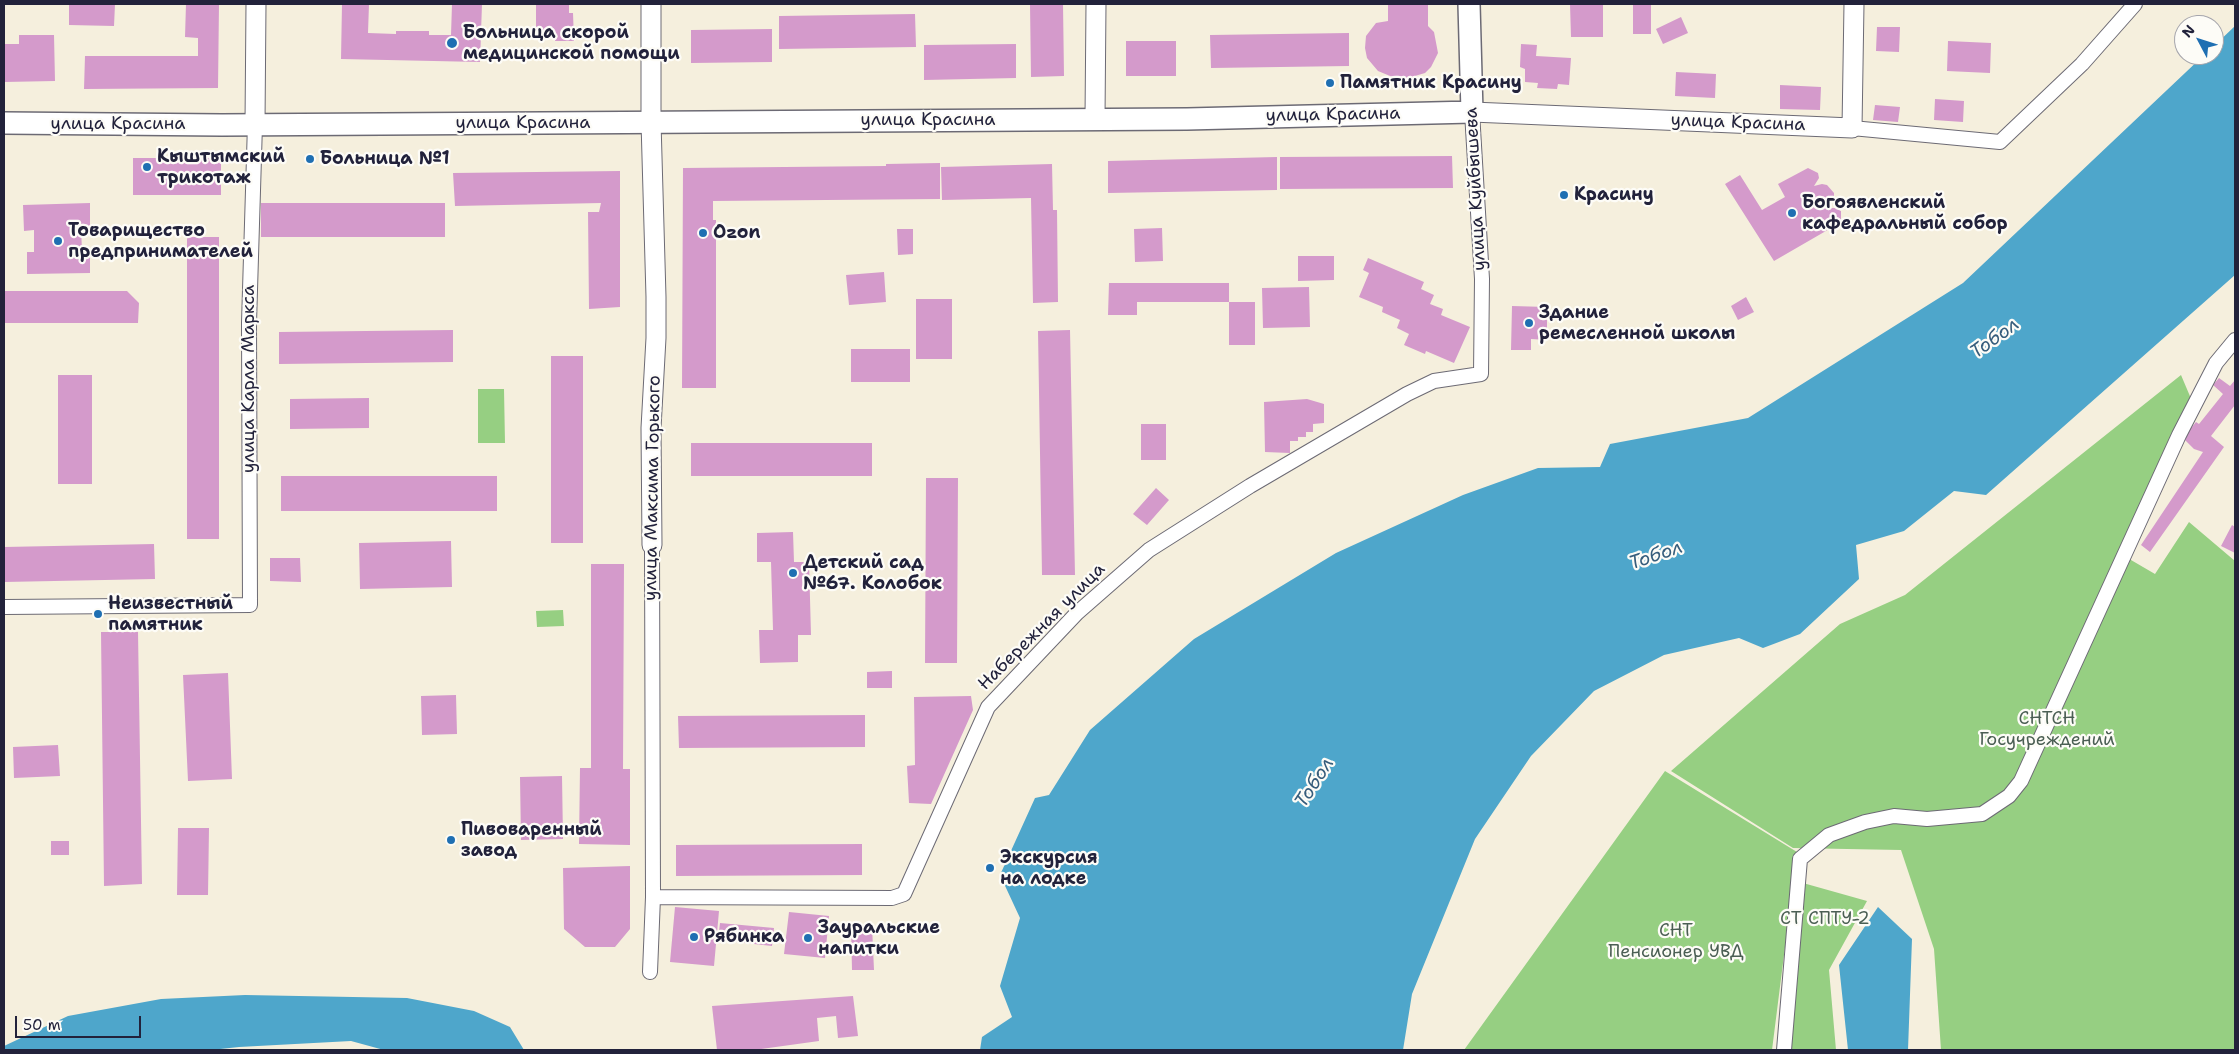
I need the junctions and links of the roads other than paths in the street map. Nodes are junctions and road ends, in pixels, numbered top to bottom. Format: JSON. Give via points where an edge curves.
{"nodes":[{"id":1,"x":256,"y":4,"type":"edge"},
{"id":2,"x":651,"y":4,"type":"edge"},
{"id":3,"x":1096,"y":4,"type":"edge"},
{"id":4,"x":1469,"y":4,"type":"edge"},
{"id":5,"x":1854,"y":4,"type":"edge"},
{"id":6,"x":2135,"y":4,"type":"edge"},
{"id":7,"x":1472,"y":112,"type":"junction"},
{"id":8,"x":1095,"y":118,"type":"junction"},
{"id":9,"x":651,"y":122,"type":"junction"},
{"id":10,"x":4,"y":123,"type":"edge"},
{"id":11,"x":255,"y":124,"type":"junction"},
{"id":12,"x":1852,"y":128,"type":"junction"},
{"id":13,"x":2235,"y":340,"type":"edge"},
{"id":14,"x":1481,"y":374,"type":"joint"},
{"id":15,"x":652,"y":545,"type":"joint"},
{"id":16,"x":4,"y":607,"type":"edge"},
{"id":17,"x":653,"y":897,"type":"junction"},
{"id":18,"x":650,"y":972,"type":"dead end"},
{"id":19,"x":1784,"y":1050,"type":"edge"}],
"edges":[{"from":1,"to":11,"type":"street","name":"улица Карла Маркса"},
{"from":2,"to":9,"type":"street","name":"улица Максима Горького"},
{"from":3,"to":8,"type":"street"},
{"from":4,"to":7,"type":"main road","name":"улица Куйбышева"},
{"from":5,"to":12,"type":"street"},
{"from":6,"to":12,"type":"street","via":[[2082,64],[2000,142]]},
{"from":7,"to":8,"type":"main road","name":"улица Красина"},
{"from":7,"to":12,"type":"street","name":"улица Красина"},
{"from":7,"to":14,"type":"street","name":"улица Куйбышева","via":[[1482,279]]},
{"from":8,"to":9,"type":"main road","name":"улица Красина"},
{"from":9,"to":11,"type":"main road","name":"улица Красина"},
{"from":9,"to":15,"type":"street","name":"улица Максима Горького","via":[[656,297],[651,428]]},
{"from":10,"to":11,"type":"main road","name":"улица Красина"},
{"from":11,"to":16,"type":"street","name":"улица Карла Маркса","via":[[249,276],[250,605]]},
{"from":13,"to":19,"type":"street","via":[[2216,363],[2179,435],[2021,780],[2009,796],[1982,814],[1926,819],[1894,816],[1865,822],[1828,835],[1800,859]]},
{"from":14,"to":17,"type":"street","name":"Набережная улица","via":[[1434,381],[1250,486],[1149,550],[1077,613],[988,707],[904,894],[892,898]]},
{"from":15,"to":17,"type":"street","name":"улица Максима Горького"},
{"from":17,"to":18,"type":"street","name":"улица Максима Горького"}]}
